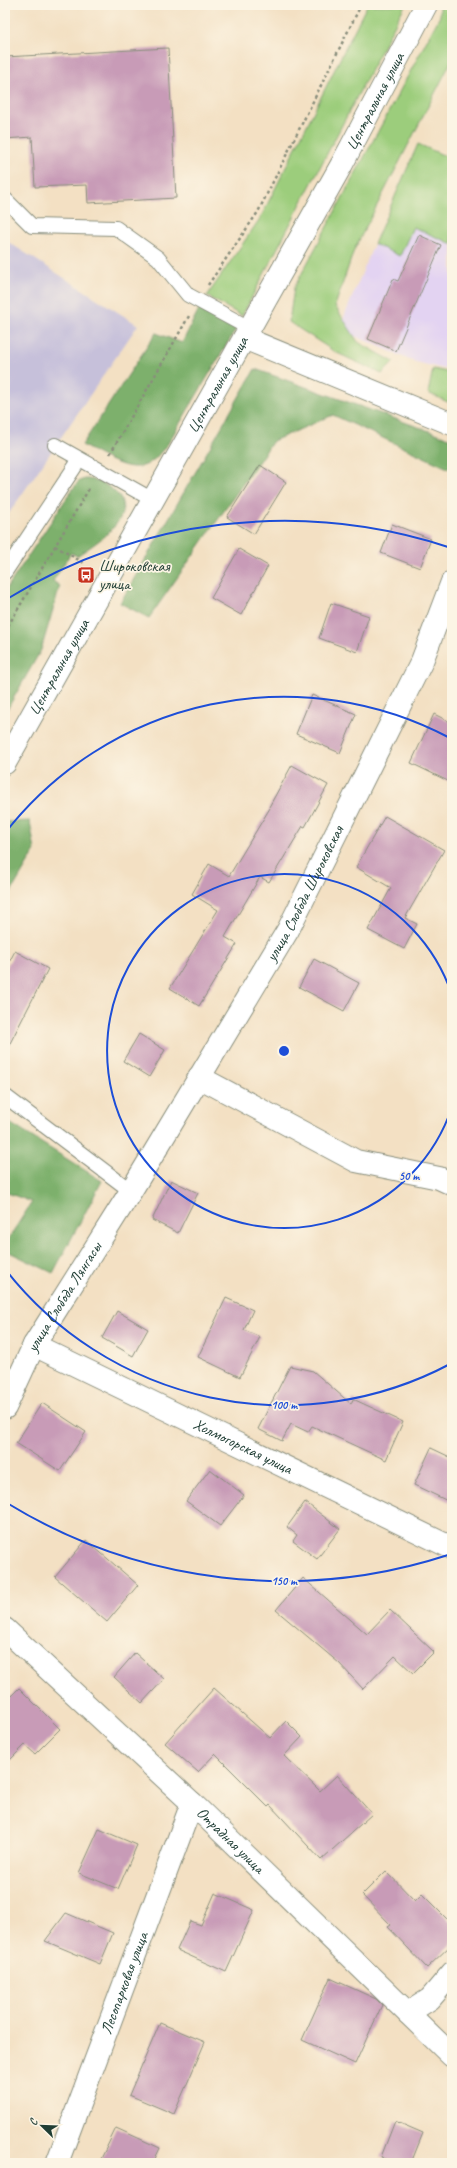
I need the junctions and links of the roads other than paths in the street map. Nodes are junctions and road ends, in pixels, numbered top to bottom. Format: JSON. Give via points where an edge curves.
{"nodes":[{"id":1,"x":426,"y":5,"type":"edge"},
{"id":2,"x":5,"y":199,"type":"edge"},
{"id":3,"x":247,"y":333,"type":"junction"},
{"id":4,"x":452,"y":424,"type":"edge"},
{"id":5,"x":55,"y":446,"type":"dead end"},
{"id":6,"x":80,"y":459,"type":"junction"},
{"id":7,"x":153,"y":500,"type":"junction"},
{"id":8,"x":5,"y":572,"type":"edge"},
{"id":9,"x":452,"y":582,"type":"edge"},
{"id":10,"x":5,"y":763,"type":"edge"},
{"id":11,"x":200,"y":1078,"type":"junction"},
{"id":12,"x":5,"y":1096,"type":"edge"},
{"id":13,"x":452,"y":1184,"type":"edge"},
{"id":14,"x":131,"y":1191,"type":"junction"},
{"id":15,"x":34,"y":1345,"type":"junction"},
{"id":16,"x":5,"y":1408,"type":"edge"},
{"id":17,"x":452,"y":1548,"type":"edge"},
{"id":18,"x":5,"y":1629,"type":"edge"},
{"id":19,"x":192,"y":1803,"type":"junction"},
{"id":20,"x":452,"y":1973,"type":"edge"},
{"id":21,"x":408,"y":2013,"type":"junction"},
{"id":22,"x":452,"y":2056,"type":"edge"},
{"id":23,"x":57,"y":2163,"type":"edge"}],
"edges":[{"from":1,"to":3,"type":"street","name":"Центральная улица","via":[[342,164]]},
{"from":2,"to":3,"type":"lane","via":[[32,226],[116,228],[158,258],[188,295]]},
{"from":3,"to":4,"type":"street"},
{"from":3,"to":7,"type":"street","name":"Центральная улица"},
{"from":5,"to":6,"type":"lane"},
{"from":6,"to":7,"type":"lane"},
{"from":6,"to":8,"type":"lane"},
{"from":7,"to":10,"type":"street","name":"Центральная улица"},
{"from":9,"to":11,"type":"street","name":"улица Слобода Широковская","via":[[422,661],[288,930]]},
{"from":11,"to":13,"type":"street","via":[[356,1161],[439,1178]]},
{"from":11,"to":14,"type":"street","name":"улица Слобода Широковская"},
{"from":12,"to":14,"type":"lane"},
{"from":14,"to":15,"type":"street","name":"улица Слобода Лянгасы"},
{"from":15,"to":16,"type":"street","name":"улица Слобода Лянгасы"},
{"from":15,"to":17,"type":"street","name":"Холмогорская улица"},
{"from":18,"to":19,"type":"street","name":"Отрадная улица"},
{"from":19,"to":21,"type":"street","name":"Отрадная улица"},
{"from":19,"to":23,"type":"street","name":"Лесопарковая улица"},
{"from":20,"to":21,"type":"street","via":[[430,1999]]},
{"from":21,"to":22,"type":"street","name":"Отрадная улица"}]}
